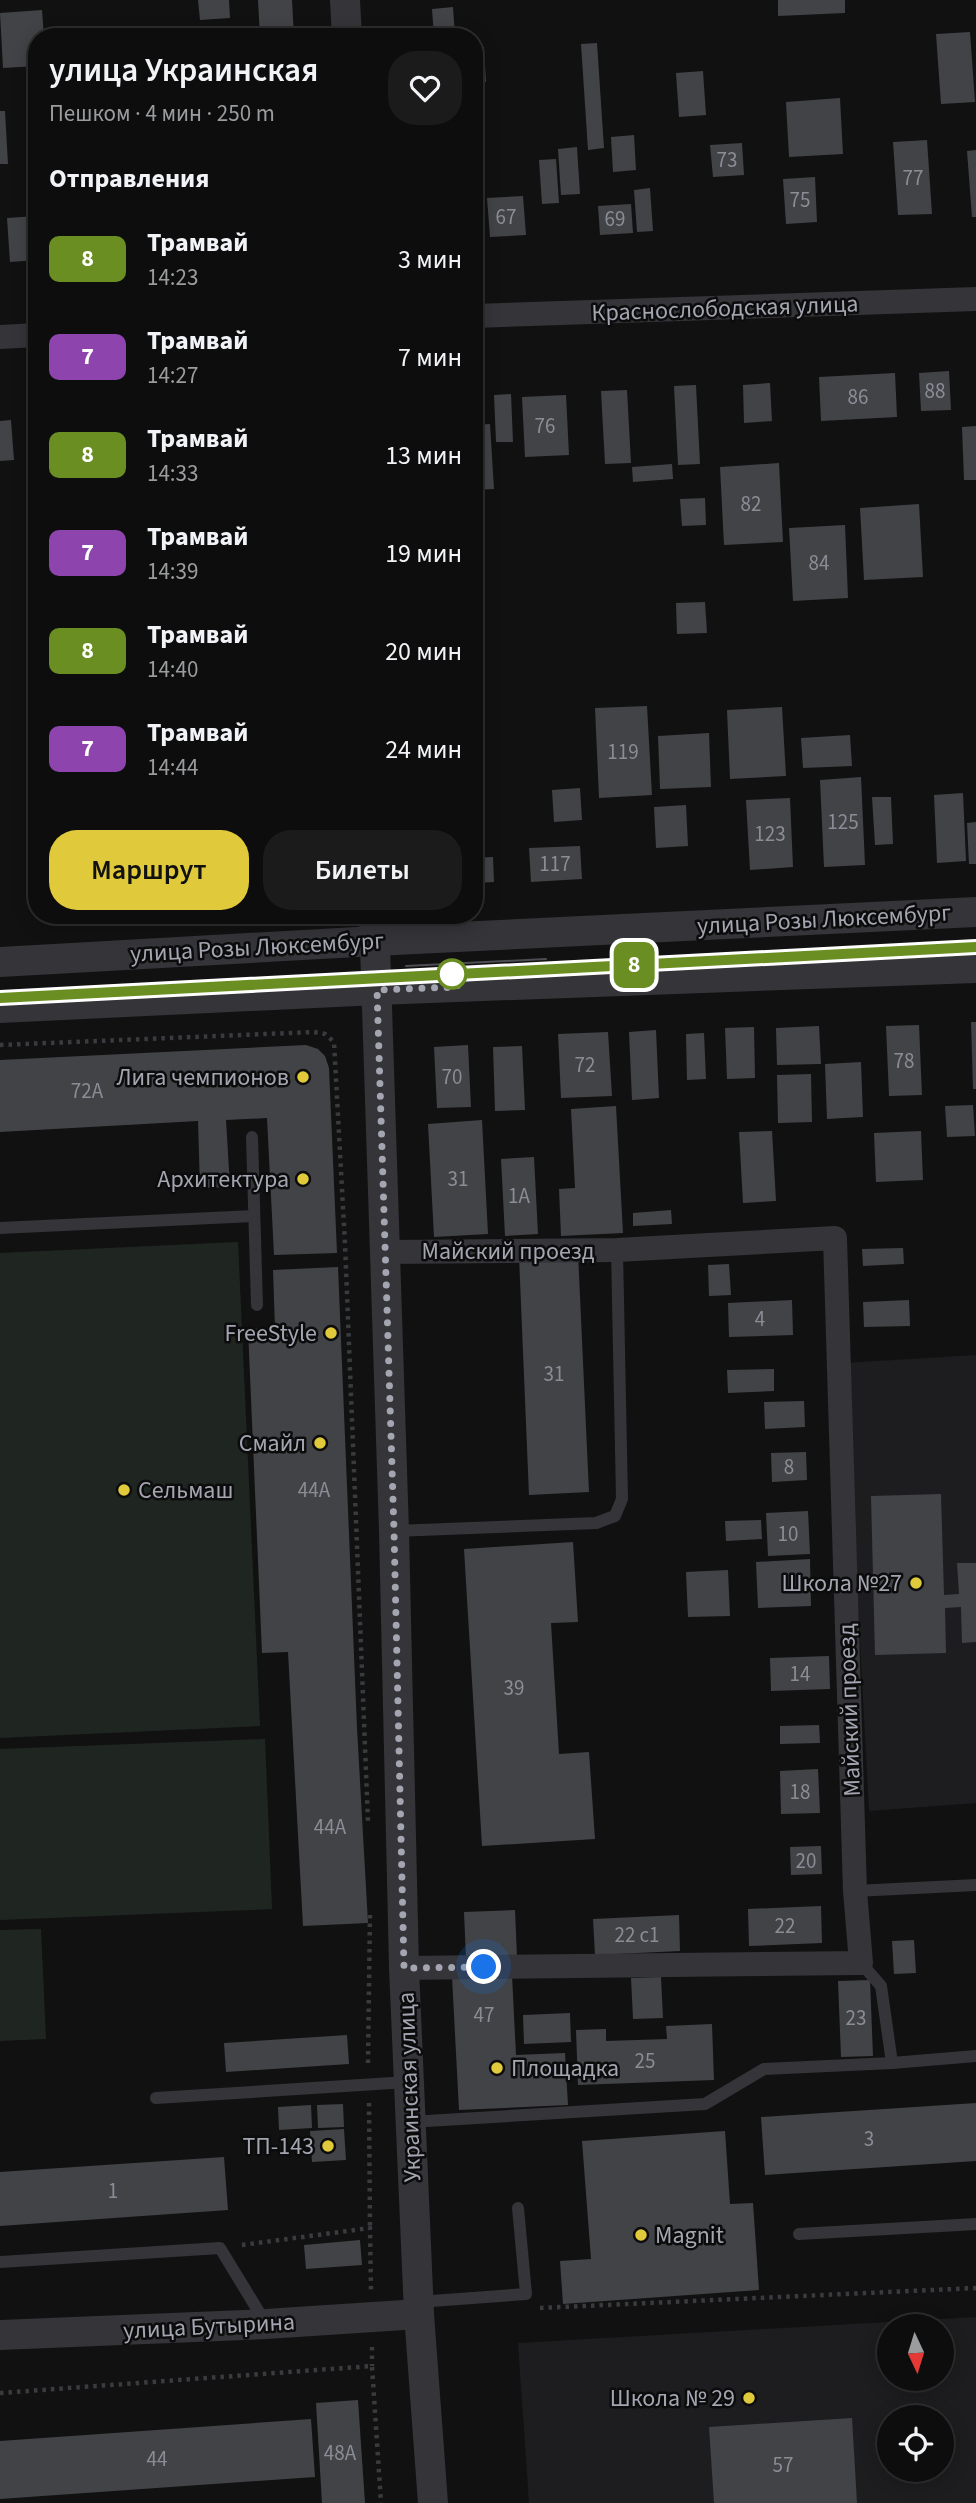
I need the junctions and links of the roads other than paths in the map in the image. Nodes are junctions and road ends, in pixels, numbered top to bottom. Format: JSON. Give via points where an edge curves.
{"nodes":[{"id":1,"x":345,"y":0,"type":"edge"},
{"id":2,"x":347,"y":28,"type":"edge"},
{"id":3,"x":976,"y":299,"type":"edge"},
{"id":4,"x":483,"y":316,"type":"edge"},
{"id":5,"x":28,"y":335,"type":"edge"},
{"id":6,"x":0,"y":337,"type":"edge"},
{"id":7,"x":976,"y":912,"type":"edge"},
{"id":8,"x":374,"y":928,"type":"edge"},
{"id":9,"x":0,"y":962,"type":"edge"},
{"id":10,"x":976,"y":968,"type":"edge"},
{"id":11,"x":377,"y":990,"type":"junction"},
{"id":12,"x":0,"y":1008,"type":"edge"},
{"id":13,"x":251,"y":1137,"type":"dead end"},
{"id":14,"x":254,"y":1216,"type":"junction"},
{"id":15,"x":0,"y":1228,"type":"edge"},
{"id":16,"x":617,"y":1250,"type":"junction"},
{"id":17,"x":386,"y":1252,"type":"junction"},
{"id":18,"x":257,"y":1305,"type":"dead end"},
{"id":19,"x":394,"y":1531,"type":"junction"},
{"id":20,"x":976,"y":1885,"type":"edge"},
{"id":21,"x":855,"y":1891,"type":"junction"},
{"id":22,"x":861,"y":1962,"type":"junction"},
{"id":23,"x":404,"y":1968,"type":"junction"},
{"id":24,"x":976,"y":2056,"type":"edge"},
{"id":25,"x":892,"y":2063,"type":"junction"},
{"id":26,"x":408,"y":2082,"type":"junction"},
{"id":27,"x":156,"y":2098,"type":"dead end"},
{"id":28,"x":410,"y":2122,"type":"junction"},
{"id":29,"x":518,"y":2208,"type":"dead end"},
{"id":30,"x":976,"y":2224,"type":"edge"},
{"id":31,"x":799,"y":2234,"type":"dead end"},
{"id":32,"x":0,"y":2262,"type":"edge"},
{"id":33,"x":418,"y":2308,"type":"junction"},
{"id":34,"x":266,"y":2324,"type":"junction"},
{"id":35,"x":0,"y":2335,"type":"edge"},
{"id":36,"x":433,"y":2503,"type":"edge"}],
"edges":[{"from":1,"to":2,"type":"street"},
{"from":3,"to":4,"type":"street","name":"Краснослободская улица"},
{"from":5,"to":6,"type":"street"},
{"from":7,"to":8,"type":"street","name":"улица Розы Люксембург"},
{"from":8,"to":9,"type":"street","name":"улица Розы Люксембург"},
{"from":8,"to":11,"type":"street","name":"Украинская улица"},
{"from":10,"to":11,"type":"street","name":"улица Розы Люксембург"},
{"from":11,"to":12,"type":"street","name":"улица Розы Люксембург"},
{"from":11,"to":17,"type":"street","name":"Украинская улица"},
{"from":13,"to":14,"type":"lane"},
{"from":14,"to":15,"type":"lane"},
{"from":14,"to":18,"type":"lane"},
{"from":16,"to":17,"type":"street","name":"Майский проезд"},
{"from":16,"to":19,"type":"lane","via":[[622,1499],[615,1516],[596,1523]]},
{"from":16,"to":21,"type":"street","name":"Майский проезд","via":[[835,1238]]},
{"from":17,"to":19,"type":"street","name":"Украинская улица"},
{"from":19,"to":23,"type":"street","name":"Украинская улица"},
{"from":20,"to":21,"type":"lane"},
{"from":21,"to":22,"type":"street","name":"Майский проезд"},
{"from":22,"to":23,"type":"street"},
{"from":22,"to":25,"type":"lane","via":[[881,1986]]},
{"from":23,"to":26,"type":"street","name":"Украинская улица"},
{"from":24,"to":25,"type":"lane"},
{"from":25,"to":28,"type":"lane","via":[[764,2069],[705,2104]]},
{"from":26,"to":27,"type":"lane"},
{"from":26,"to":28,"type":"street","name":"Украинская улица"},
{"from":28,"to":33,"type":"street","name":"Украинская улица"},
{"from":29,"to":33,"type":"lane","via":[[526,2294]]},
{"from":30,"to":31,"type":"lane"},
{"from":32,"to":34,"type":"lane","via":[[220,2248]]},
{"from":33,"to":34,"type":"street","name":"улица Бутырина","via":[[372,2317]]},
{"from":33,"to":36,"type":"street","name":"Украинская улица"},
{"from":34,"to":35,"type":"street","name":"улица Бутырина"}]}
